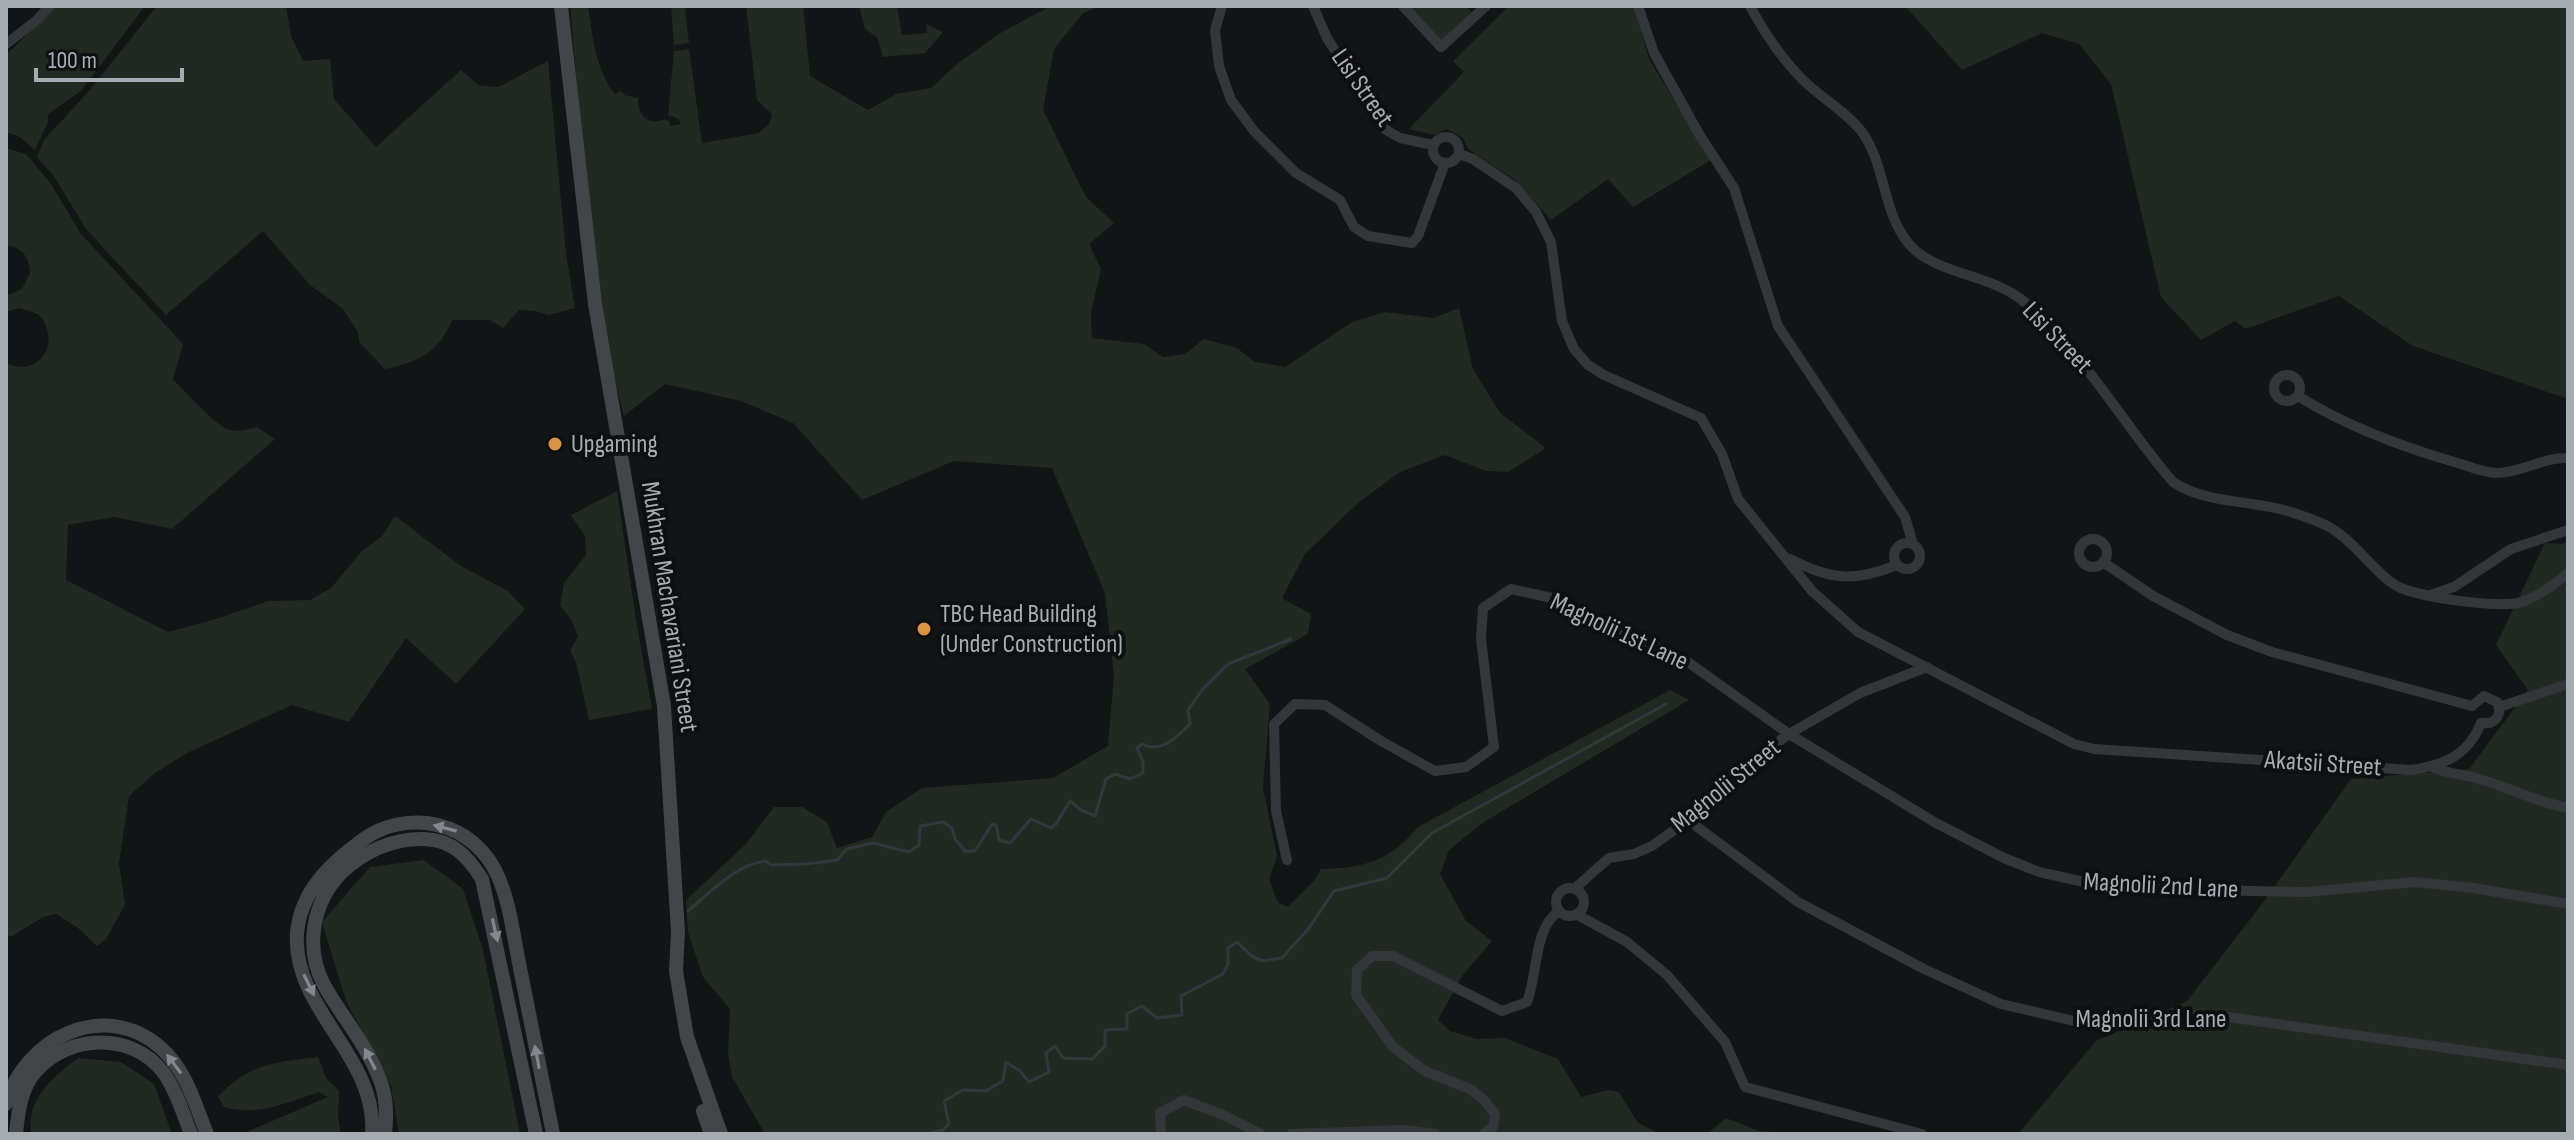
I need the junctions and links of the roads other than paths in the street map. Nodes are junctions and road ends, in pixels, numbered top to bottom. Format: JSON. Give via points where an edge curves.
{"nodes":[{"id":1,"x":50,"y":6,"type":"edge"},
{"id":2,"x":561,"y":6,"type":"edge"},
{"id":3,"x":1222,"y":6,"type":"edge"},
{"id":4,"x":1313,"y":6,"type":"edge"},
{"id":5,"x":1403,"y":6,"type":"edge"},
{"id":6,"x":1486,"y":6,"type":"edge"},
{"id":7,"x":1638,"y":6,"type":"edge"},
{"id":8,"x":1750,"y":6,"type":"edge"},
{"id":9,"x":6,"y":44,"type":"edge"},
{"id":10,"x":1433,"y":145,"type":"junction"},
{"id":11,"x":1459,"y":154,"type":"junction"},
{"id":12,"x":1445,"y":163,"type":"junction"},
{"id":13,"x":2298,"y":396,"type":"dead end"},
{"id":14,"x":2568,"y":458,"type":"edge"},
{"id":15,"x":2568,"y":530,"type":"edge"},
{"id":16,"x":1913,"y":544,"type":"junction"},
{"id":17,"x":1784,"y":557,"type":"junction"},
{"id":18,"x":2103,"y":562,"type":"dead end"},
{"id":19,"x":1897,"y":565,"type":"junction"},
{"id":20,"x":2568,"y":573,"type":"edge"},
{"id":21,"x":2427,"y":595,"type":"junction"},
{"id":22,"x":1927,"y":667,"type":"junction"},
{"id":23,"x":2568,"y":684,"type":"edge"},
{"id":24,"x":2472,"y":706,"type":"junction"},
{"id":25,"x":2499,"y":707,"type":"junction"},
{"id":26,"x":2481,"y":723,"type":"junction"},
{"id":27,"x":1789,"y":734,"type":"junction"},
{"id":28,"x":2433,"y":767,"type":"junction"},
{"id":29,"x":2568,"y":808,"type":"edge"},
{"id":30,"x":1688,"y":820,"type":"junction"},
{"id":31,"x":1287,"y":860,"type":"dead end"},
{"id":32,"x":1574,"y":889,"type":"junction"},
{"id":33,"x":2568,"y":904,"type":"edge"},
{"id":34,"x":1559,"y":911,"type":"junction"},
{"id":35,"x":1576,"y":914,"type":"junction"},
{"id":36,"x":678,"y":932,"type":"junction"},
{"id":37,"x":676,"y":971,"type":"junction"},
{"id":38,"x":2568,"y":1065,"type":"edge"},
{"id":39,"x":6,"y":1104,"type":"edge"},
{"id":40,"x":16,"y":1134,"type":"edge"},
{"id":41,"x":191,"y":1134,"type":"edge"},
{"id":42,"x":207,"y":1134,"type":"edge"},
{"id":43,"x":372,"y":1134,"type":"edge"},
{"id":44,"x":385,"y":1134,"type":"edge"},
{"id":45,"x":536,"y":1134,"type":"edge"},
{"id":46,"x":553,"y":1134,"type":"edge"},
{"id":47,"x":711,"y":1134,"type":"edge"},
{"id":48,"x":721,"y":1134,"type":"edge"},
{"id":49,"x":730,"y":1134,"type":"edge"},
{"id":50,"x":1161,"y":1134,"type":"edge"},
{"id":51,"x":1261,"y":1134,"type":"edge"},
{"id":52,"x":1291,"y":1134,"type":"edge"},
{"id":53,"x":1435,"y":1134,"type":"edge"},
{"id":54,"x":1483,"y":1134,"type":"edge"},
{"id":55,"x":1922,"y":1134,"type":"edge"}],
"edges":[{"from":1,"to":9,"type":"street"},
{"from":2,"to":36,"type":"main road","name":"Mukhran Machavariani Street","via":[[595,304],[664,706]]},
{"from":3,"to":12,"type":"street","via":[[1215,30],[1219,66],[1231,100],[1296,173],[1340,200],[1354,227],[1368,236],[1412,243]]},
{"from":4,"to":10,"type":"street","name":"Lisi Street","via":[[1327,38],[1386,130]]},
{"from":5,"to":6,"type":"street","via":[[1441,47]]},
{"from":7,"to":16,"type":"street","via":[[1654,53],[1734,188],[1778,326],[1905,517]]},
{"from":8,"to":21,"type":"street","name":"Lisi Street","via":[[1801,78],[1862,131],[1894,220],[1910,245],[1930,260],[2020,299],[2079,356],[2173,482],[2187,491],[2271,506],[2332,528],[2399,588]]},
{"from":10,"to":11,"type":"street","via":[[1452,138]]},
{"from":10,"to":12,"type":"street","via":[[1433,155]]},
{"from":11,"to":12,"type":"street"},
{"from":11,"to":17,"type":"street","via":[[1516,188],[1536,212],[1551,242],[1562,321],[1574,349],[1604,375],[1701,418],[1722,454],[1738,499]]},
{"from":13,"to":14,"type":"street","via":[[2331,417],[2492,473]]},
{"from":15,"to":21,"type":"street","via":[[2511,549],[2454,587]]},
{"from":16,"to":19,"type":"street","via":[[1897,548]]},
{"from":16,"to":19,"type":"street","via":[[1919,562],[1909,570]]},
{"from":17,"to":19,"type":"street","via":[[1819,573],[1846,577]]},
{"from":17,"to":22,"type":"street","name":"Akatsii Street","via":[[1858,632]]},
{"from":18,"to":24,"type":"street","via":[[2227,635]]},
{"from":20,"to":21,"type":"street","name":"Lisi Street","via":[[2519,603]]},
{"from":22,"to":27,"type":"street","name":"Magnolii Street","via":[[1860,693]]},
{"from":22,"to":28,"type":"street","name":"Akatsii Street","via":[[2084,747],[2411,770]]},
{"from":23,"to":25,"type":"street"},
{"from":24,"to":25,"type":"street","via":[[2489,697]]},
{"from":24,"to":26,"type":"street"},
{"from":25,"to":26,"type":"street","via":[[2495,721]]},
{"from":26,"to":28,"type":"street","name":"Akatsii Street","via":[[2467,748]]},
{"from":27,"to":30,"type":"street","name":"Magnolii Street","via":[[1734,774]]},
{"from":27,"to":31,"type":"street","name":"Magnolii 1st Lane","via":[[1685,660],[1552,598],[1511,589],[1483,608],[1481,639],[1494,747],[1466,767],[1435,771],[1325,705],[1295,704],[1274,724],[1276,811]]},
{"from":27,"to":33,"type":"street","name":"Magnolii 2nd Lane","via":[[2004,858],[2078,882],[2307,892],[2415,882]]},
{"from":28,"to":29,"type":"street"},
{"from":30,"to":32,"type":"street","name":"Magnolii Street","via":[[1652,846],[1609,858]]},
{"from":30,"to":38,"type":"street","name":"Magnolii 3rd Lane","via":[[1798,902],[2001,1004],[2074,1021],[2221,1016]]},
{"from":32,"to":34,"type":"street","via":[[1558,894]]},
{"from":32,"to":35,"type":"street","via":[[1584,903]]},
{"from":34,"to":35,"type":"street"},
{"from":34,"to":54,"type":"street","via":[[1550,918],[1527,1002],[1502,1011],[1393,956],[1372,956],[1357,970],[1356,995],[1393,1047],[1425,1071],[1472,1090],[1495,1114],[1493,1127]]},
{"from":35,"to":55,"type":"street","via":[[1627,942],[1667,975],[1725,1042],[1745,1087]]},
{"from":36,"to":37,"type":"main road","name":"Mukhran Machavariani Street"},
{"from":36,"to":49,"type":"main road","name":"Mukhran Machavariani Street","via":[[699,1049]]},
{"from":37,"to":47,"type":"main road","via":[[680,1044]]},
{"from":37,"to":48,"type":"main road","name":"Mukhran Machavariani Street","via":[[687,1037]]},
{"from":42,"to":39,"type":"main road","one_way":true,"via":[[173,1061],[151,1040],[123,1029],[87,1027],[53,1040],[22,1066]]},
{"from":40,"to":41,"type":"main road","via":[[23,1091],[35,1071],[55,1054],[111,1042],[141,1053],[162,1071]]},
{"from":46,"to":43,"type":"main road","one_way":true,"via":[[508,906],[494,869],[460,832],[414,822],[371,834],[322,874],[304,901],[297,936],[306,982],[368,1092]]},
{"from":44,"to":45,"type":"main road","one_way":true,"via":[[382,1083],[323,983],[314,924],[321,899],[349,866],[378,848],[408,839],[451,845],[482,879]]},
{"from":50,"to":51,"type":"street","via":[[1160,1113],[1184,1100]]},
{"from":52,"to":53,"type":"street"}]}
